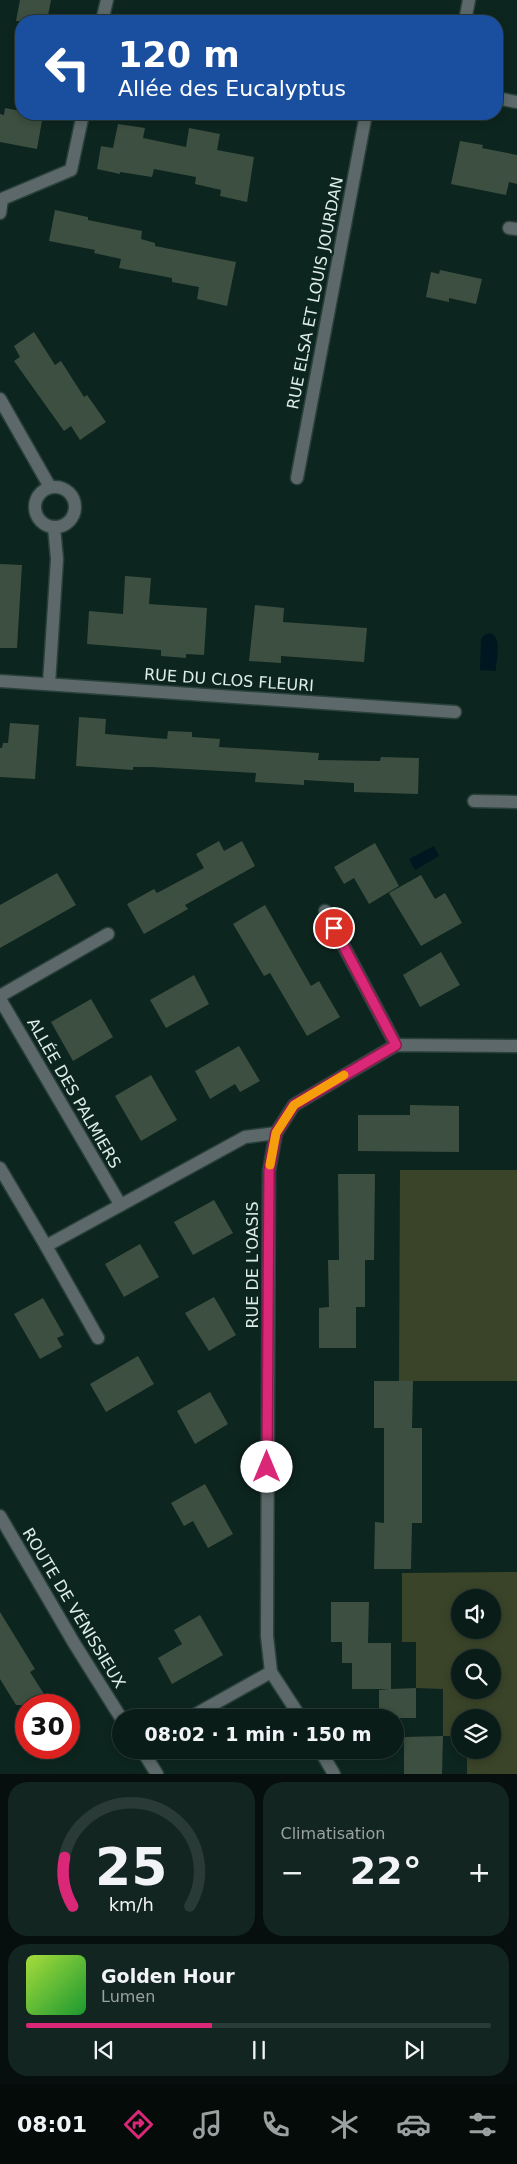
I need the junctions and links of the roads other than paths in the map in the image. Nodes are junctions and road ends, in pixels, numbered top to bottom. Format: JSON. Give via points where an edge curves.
{"nodes":[{"id":1,"x":107,"y":0,"type":"edge"},
{"id":2,"x":469,"y":0,"type":"edge"},
{"id":3,"x":103,"y":15,"type":"edge"},
{"id":4,"x":466,"y":15,"type":"edge"},
{"id":5,"x":503,"y":99,"type":"edge"},
{"id":6,"x":517,"y":102,"type":"edge"},
{"id":7,"x":82,"y":120,"type":"edge"},
{"id":8,"x":365,"y":120,"type":"edge"},
{"id":9,"x":0,"y":213,"type":"edge"},
{"id":10,"x":0,"y":399,"type":"edge"},
{"id":11,"x":297,"y":478,"type":"dead end"},
{"id":12,"x":50,"y":487,"type":"junction"},
{"id":13,"x":54,"y":528,"type":"junction"},
{"id":14,"x":0,"y":681,"type":"edge"},
{"id":15,"x":49,"y":684,"type":"junction"},
{"id":16,"x":455,"y":712,"type":"dead end"},
{"id":17,"x":474,"y":801,"type":"dead end"},
{"id":18,"x":517,"y":802,"type":"edge"},
{"id":19,"x":325,"y":912,"type":"dead end"},
{"id":20,"x":108,"y":934,"type":"dead end"},
{"id":21,"x":0,"y":998,"type":"edge"},
{"id":22,"x":396,"y":1045,"type":"junction"},
{"id":23,"x":517,"y":1046,"type":"edge"},
{"id":24,"x":276,"y":1133,"type":"junction"},
{"id":25,"x":0,"y":1168,"type":"edge"},
{"id":26,"x":120,"y":1204,"type":"junction"},
{"id":27,"x":46,"y":1246,"type":"junction"},
{"id":28,"x":98,"y":1338,"type":"dead end"},
{"id":29,"x":0,"y":1516,"type":"edge"},
{"id":30,"x":271,"y":1672,"type":"junction"},
{"id":31,"x":115,"y":1709,"type":"edge"},
{"id":32,"x":205,"y":1709,"type":"edge"},
{"id":33,"x":295,"y":1709,"type":"edge"},
{"id":34,"x":148,"y":1759,"type":"edge"},
{"id":35,"x":325,"y":1759,"type":"edge"},
{"id":36,"x":157,"y":1774,"type":"edge"},
{"id":37,"x":334,"y":1774,"type":"edge"}],
"edges":[{"from":1,"to":3,"type":"street"},
{"from":2,"to":4,"type":"street"},
{"from":5,"to":6,"type":"street"},
{"from":7,"to":9,"type":"street","via":[[71,170],[2,199]]},
{"from":8,"to":11,"type":"street","name":"RUE ELSA ET LOUIS JOURDAN"},
{"from":10,"to":12,"type":"street"},
{"from":12,"to":13,"type":"street","via":[[40,493],[34,509],[41,522]]},
{"from":12,"to":13,"type":"street","via":[[64,488],[71,494],[76,507],[67,524]]},
{"from":13,"to":15,"type":"street","via":[[57,559]]},
{"from":14,"to":15,"type":"street","name":"RUE DU CLOS FLEURI"},
{"from":15,"to":16,"type":"street","name":"RUE DU CLOS FLEURI"},
{"from":17,"to":18,"type":"street"},
{"from":19,"to":22,"type":"street"},
{"from":20,"to":21,"type":"street","name":"ALLÉE DES PALMIERS"},
{"from":21,"to":26,"type":"street","name":"ALLÉE DES PALMIERS"},
{"from":22,"to":23,"type":"street"},
{"from":22,"to":24,"type":"street","name":"RUE DE L'OASIS","via":[[294,1105]]},
{"from":24,"to":26,"type":"street","via":[[245,1137]]},
{"from":24,"to":30,"type":"street","name":"RUE DE L'OASIS","via":[[269,1180],[267,1636]]},
{"from":25,"to":27,"type":"street"},
{"from":26,"to":27,"type":"street"},
{"from":27,"to":28,"type":"street"},
{"from":29,"to":31,"type":"street","name":"ROUTE DE VÉNISSIEUX"},
{"from":30,"to":32,"type":"street"},
{"from":30,"to":33,"type":"street","name":"RUE DE L'OASIS"},
{"from":34,"to":36,"type":"street"},
{"from":35,"to":37,"type":"street"}]}
